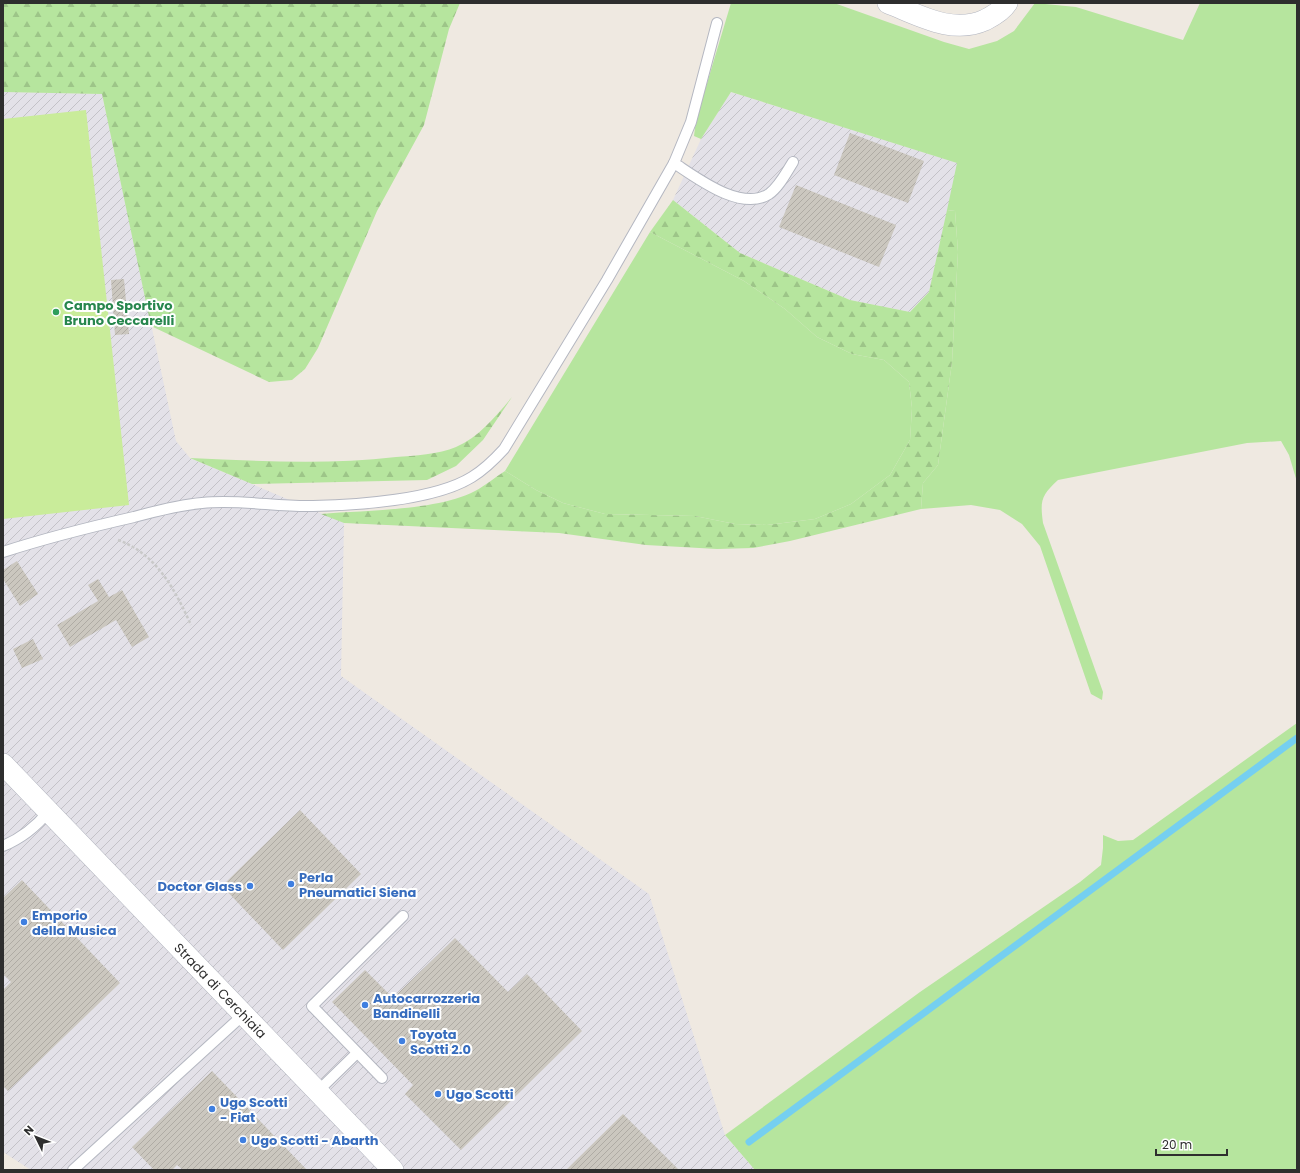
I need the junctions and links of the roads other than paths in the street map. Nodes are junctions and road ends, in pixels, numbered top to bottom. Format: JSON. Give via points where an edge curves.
{"nodes":[{"id":1,"x":888,"y":3,"type":"edge"},
{"id":2,"x":1007,"y":3,"type":"edge"},
{"id":3,"x":717,"y":23,"type":"dead end"},
{"id":4,"x":793,"y":162,"type":"dead end"},
{"id":5,"x":674,"y":163,"type":"junction"},
{"id":6,"x":3,"y":552,"type":"edge"},
{"id":7,"x":3,"y":764,"type":"edge"},
{"id":8,"x":48,"y":812,"type":"junction"},
{"id":9,"x":3,"y":846,"type":"edge"},
{"id":10,"x":403,"y":916,"type":"dead end"},
{"id":11,"x":243,"y":1015,"type":"junction"},
{"id":12,"x":357,"y":1053,"type":"junction"},
{"id":13,"x":382,"y":1078,"type":"dead end"},
{"id":14,"x":317,"y":1092,"type":"junction"},
{"id":15,"x":73,"y":1170,"type":"edge"},
{"id":16,"x":393,"y":1170,"type":"edge"}],
"edges":[{"from":1,"to":2,"type":"street","via":[[956,26],[973,24],[988,18]]},
{"from":3,"to":5,"type":"lane","via":[[691,122]]},
{"from":4,"to":5,"type":"lane","via":[[775,189],[759,199],[751,200],[708,185]]},
{"from":5,"to":6,"type":"lane","via":[[607,280],[504,449],[489,465],[471,477],[430,493],[376,502],[313,506],[233,501],[202,503],[85,528]]},
{"from":7,"to":8,"type":"street","name":"Strada di Cerchiaia"},
{"from":8,"to":9,"type":"lane","via":[[31,831]]},
{"from":8,"to":11,"type":"street","name":"Strada di Cerchiaia"},
{"from":10,"to":12,"type":"lane","via":[[312,1006]]},
{"from":11,"to":14,"type":"street","name":"Strada di Cerchiaia"},
{"from":11,"to":15,"type":"lane"},
{"from":12,"to":13,"type":"lane"},
{"from":12,"to":14,"type":"lane"},
{"from":14,"to":16,"type":"street","name":"Strada di Cerchiaia"}]}
